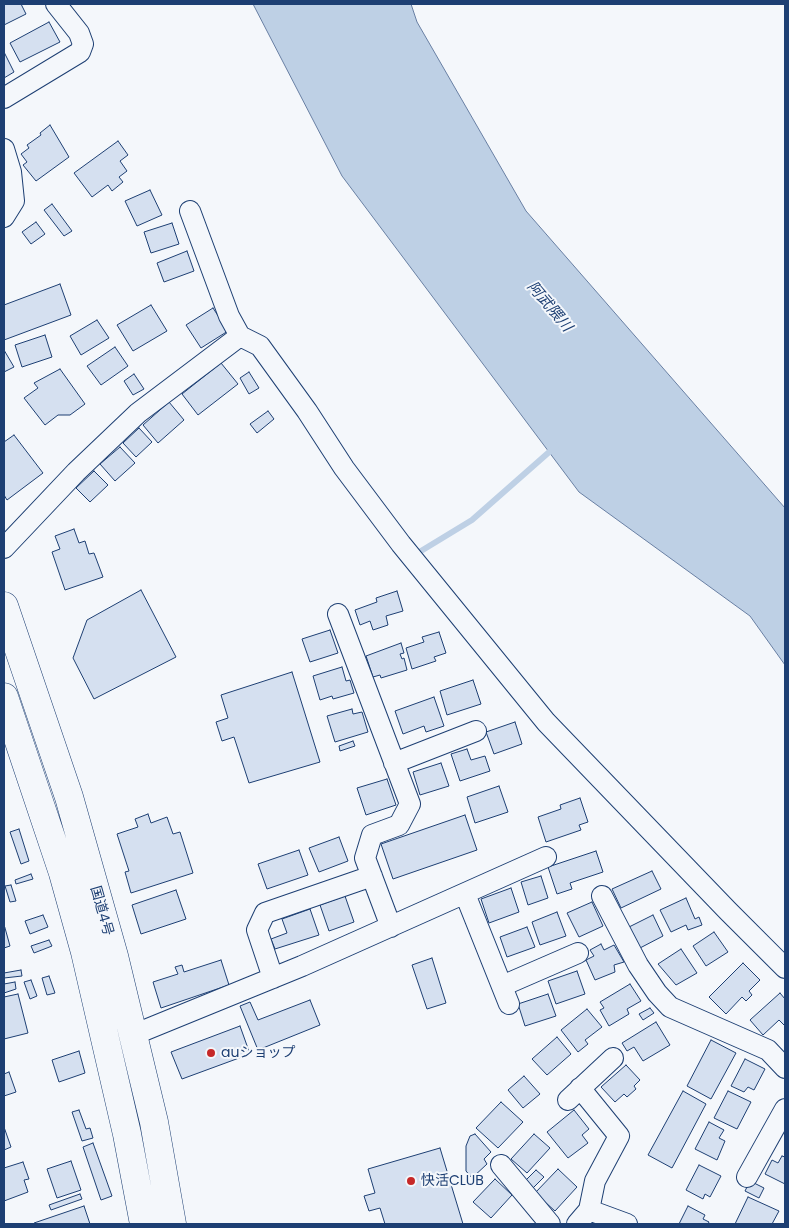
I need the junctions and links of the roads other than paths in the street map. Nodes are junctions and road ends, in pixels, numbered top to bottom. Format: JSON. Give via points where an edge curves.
{"nodes":[{"id":1,"x":41,"y":4,"type":"edge"},
{"id":2,"x":54,"y":4,"type":"edge"},
{"id":3,"x":4,"y":98,"type":"edge"},
{"id":4,"x":4,"y":149,"type":"edge"},
{"id":5,"x":190,"y":211,"type":"dead end"},
{"id":6,"x":4,"y":217,"type":"edge"},
{"id":7,"x":240,"y":336,"type":"junction"},
{"id":8,"x":4,"y":548,"type":"edge"},
{"id":9,"x":4,"y":606,"type":"edge"},
{"id":10,"x":338,"y":614,"type":"dead end"},
{"id":11,"x":4,"y":697,"type":"edge"},
{"id":12,"x":476,"y":731,"type":"dead end"},
{"id":13,"x":394,"y":763,"type":"junction"},
{"id":14,"x":546,"y":857,"type":"dead end"},
{"id":15,"x":372,"y":876,"type":"junction"},
{"id":16,"x":465,"y":894,"type":"junction"},
{"id":17,"x":602,"y":896,"type":"dead end"},
{"id":18,"x":392,"y":927,"type":"junction"},
{"id":19,"x":578,"y":953,"type":"dead end"},
{"id":20,"x":785,"y":968,"type":"edge"},
{"id":21,"x":273,"y":978,"type":"junction"},
{"id":22,"x":502,"y":986,"type":"junction"},
{"id":23,"x":509,"y":1004,"type":"dead end"},
{"id":24,"x":133,"y":1035,"type":"junction"},
{"id":25,"x":613,"y":1058,"type":"dead end"},
{"id":26,"x":785,"y":1068,"type":"edge"},
{"id":27,"x":785,"y":1108,"type":"edge"},
{"id":28,"x":501,"y":1165,"type":"dead end"},
{"id":29,"x":747,"y":1177,"type":"dead end"},
{"id":30,"x":583,"y":1217,"type":"edge"},
{"id":31,"x":144,"y":1224,"type":"edge"},
{"id":32,"x":172,"y":1224,"type":"edge"},
{"id":33,"x":550,"y":1224,"type":"edge"},
{"id":34,"x":627,"y":1224,"type":"edge"}],
"edges":[{"from":1,"to":2,"type":"street"},
{"from":2,"to":3,"type":"street","via":[[79,34],[83,44],[80,52]]},
{"from":4,"to":6,"type":"street","via":[[11,172],[14,201]]},
{"from":5,"to":7,"type":"street","via":[[229,316]]},
{"from":7,"to":8,"type":"street","via":[[138,413]]},
{"from":7,"to":20,"type":"street","via":[[260,346],[401,544],[546,722]]},
{"from":9,"to":24,"type":"highway","name":"国道4号","via":[[69,797]]},
{"from":10,"to":13,"type":"street"},
{"from":11,"to":31,"type":"highway","name":"国道4号","via":[[63,872],[85,952]]},
{"from":12,"to":13,"type":"street"},
{"from":13,"to":15,"type":"street","via":[[410,804],[399,825],[372,835],[365,858]]},
{"from":14,"to":16,"type":"street"},
{"from":15,"to":18,"type":"street"},
{"from":15,"to":21,"type":"street","via":[[265,913],[257,930]]},
{"from":16,"to":18,"type":"street"},
{"from":16,"to":22,"type":"street"},
{"from":17,"to":26,"type":"street","via":[[638,965],[670,1007],[768,1050]]},
{"from":18,"to":21,"type":"street"},
{"from":19,"to":22,"type":"street"},
{"from":21,"to":24,"type":"street"},
{"from":22,"to":23,"type":"street"},
{"from":24,"to":32,"type":"highway","name":"国道4号","via":[[154,1122]]},
{"from":25,"to":30,"type":"street","via":[[574,1094],[618,1136],[595,1181]]},
{"from":27,"to":29,"type":"street"},
{"from":28,"to":33,"type":"street"},
{"from":30,"to":34,"type":"street"}]}
